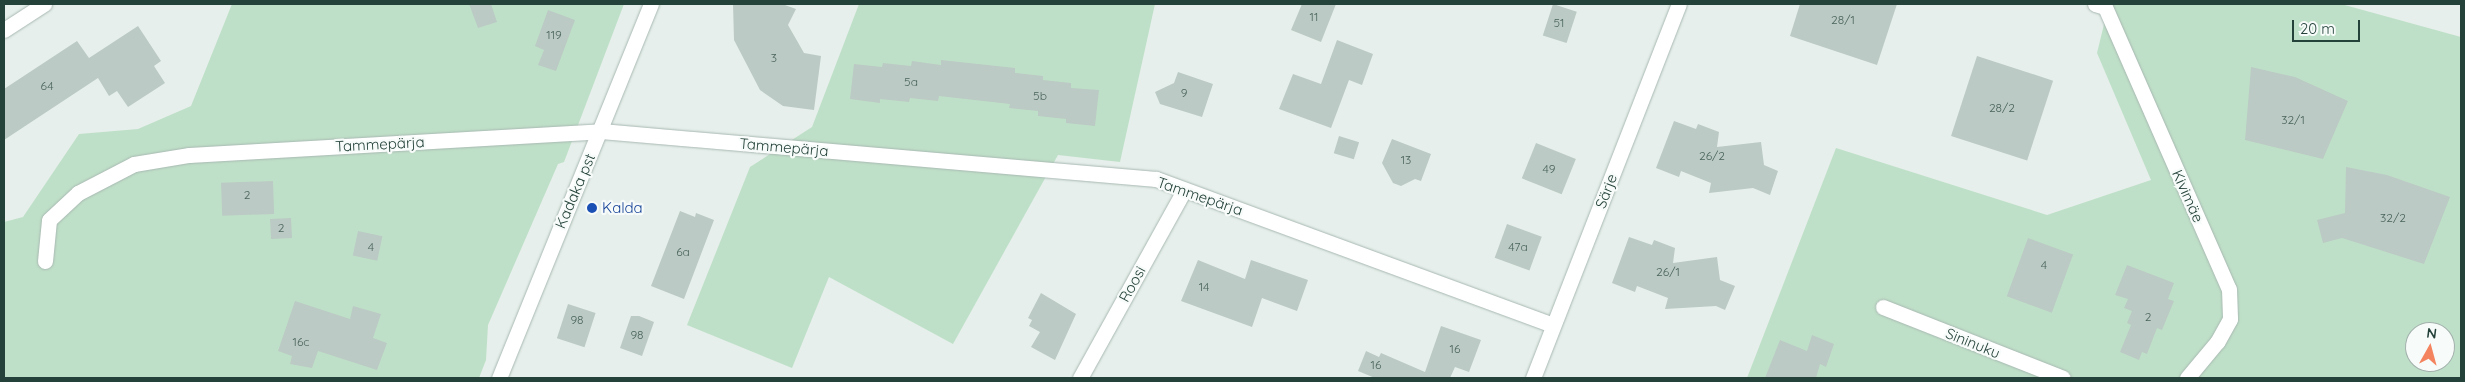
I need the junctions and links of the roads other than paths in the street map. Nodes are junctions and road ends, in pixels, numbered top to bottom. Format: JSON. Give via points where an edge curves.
{"nodes":[{"id":1,"x":44,"y":4,"type":"edge"},
{"id":2,"x":651,"y":4,"type":"edge"},
{"id":3,"x":1679,"y":4,"type":"edge"},
{"id":4,"x":2100,"y":6,"type":"edge"},
{"id":5,"x":4,"y":30,"type":"edge"},
{"id":6,"x":601,"y":132,"type":"junction"},
{"id":7,"x":1184,"y":190,"type":"junction"},
{"id":8,"x":45,"y":261,"type":"dead end"},
{"id":9,"x":1883,"y":307,"type":"dead end"},
{"id":10,"x":1553,"y":325,"type":"junction"},
{"id":11,"x":499,"y":378,"type":"edge"},
{"id":12,"x":1080,"y":378,"type":"edge"},
{"id":13,"x":1533,"y":378,"type":"edge"},
{"id":14,"x":2063,"y":378,"type":"edge"},
{"id":15,"x":2187,"y":378,"type":"edge"}],
"edges":[{"from":1,"to":5,"type":"street"},
{"from":2,"to":6,"type":"street","name":"Kadaka pst"},
{"from":3,"to":10,"type":"street","name":"Särje"},
{"from":4,"to":15,"type":"street","name":"Kivimäe","via":[[2228,288],[2230,319],[2217,342]]},
{"from":6,"to":7,"type":"street","name":"Tammepärja","via":[[1156,179]]},
{"from":6,"to":8,"type":"street","name":"Tammepärja","via":[[189,155],[134,164],[78,193],[49,220]]},
{"from":6,"to":11,"type":"street","name":"Kadaka pst"},
{"from":7,"to":10,"type":"street","name":"Tammepärja"},
{"from":7,"to":12,"type":"street","name":"Roosi"},
{"from":9,"to":14,"type":"street","name":"Sininuku"},
{"from":10,"to":13,"type":"street","name":"Särje"}]}
